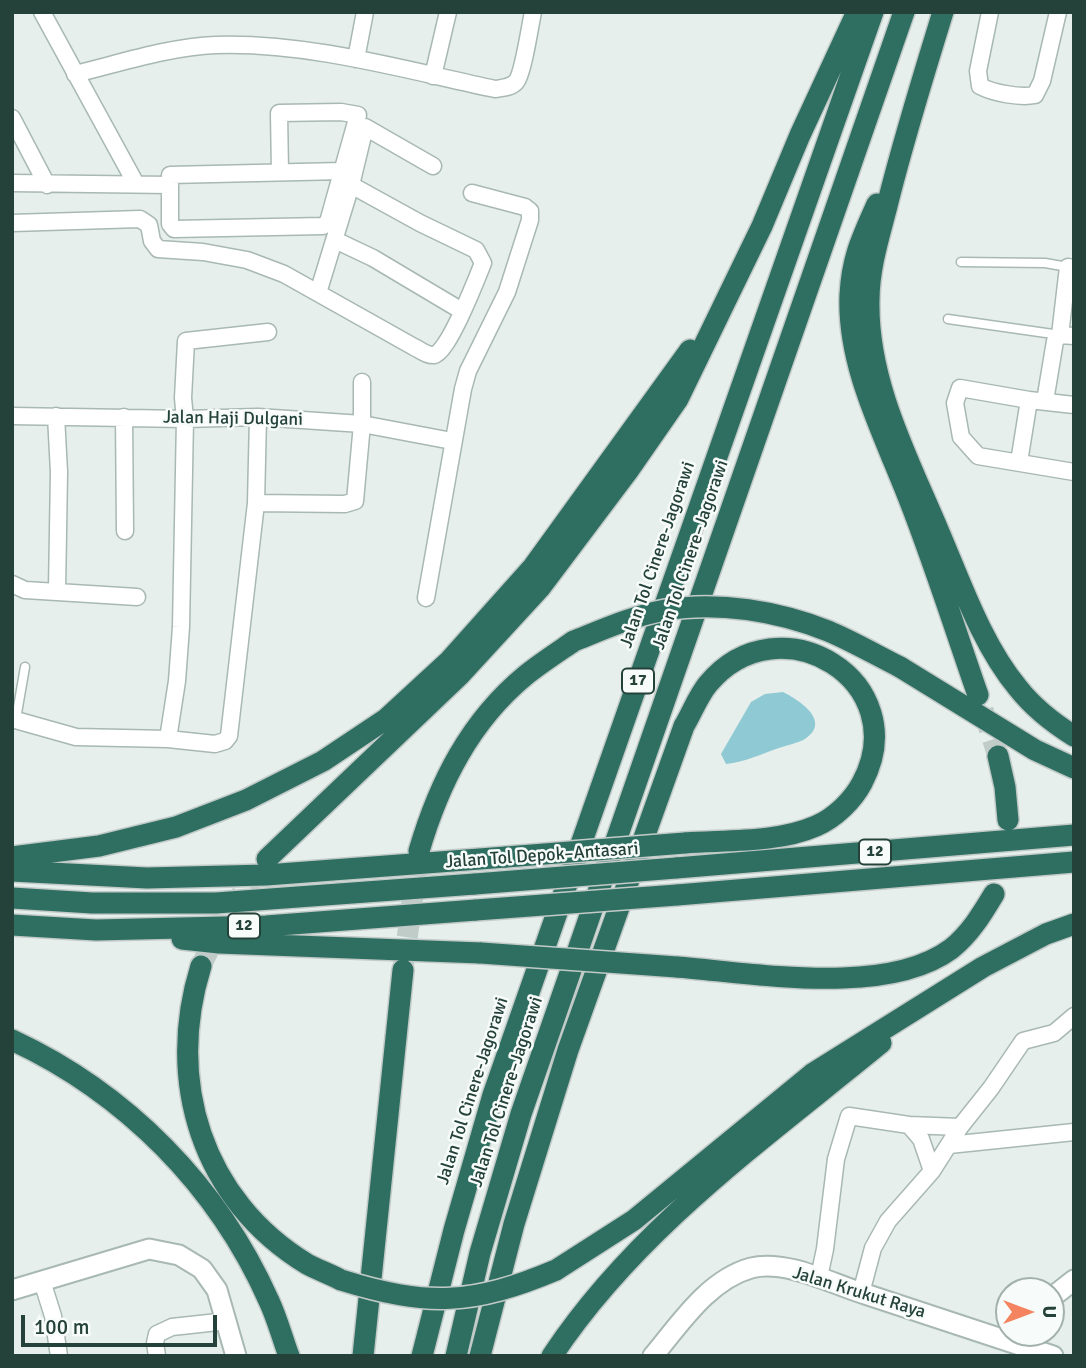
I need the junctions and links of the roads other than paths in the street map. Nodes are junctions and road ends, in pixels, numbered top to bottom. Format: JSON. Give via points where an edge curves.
{"nodes":[{"id":1,"x":43,"y":12,"type":"edge"},
{"id":2,"x":365,"y":12,"type":"edge"},
{"id":3,"x":448,"y":12,"type":"edge"},
{"id":4,"x":533,"y":12,"type":"edge"},
{"id":5,"x":857,"y":12,"type":"edge"},
{"id":6,"x":873,"y":12,"type":"edge"},
{"id":7,"x":904,"y":12,"type":"edge"},
{"id":8,"x":943,"y":12,"type":"edge"},
{"id":9,"x":990,"y":12,"type":"edge"},
{"id":10,"x":1058,"y":12,"type":"edge"},
{"id":11,"x":356,"y":59,"type":"junction"},
{"id":12,"x":75,"y":74,"type":"junction"},
{"id":13,"x":433,"y":76,"type":"junction"},
{"id":14,"x":12,"y":118,"type":"edge"},
{"id":15,"x":900,"y":155,"type":"junction"},
{"id":16,"x":433,"y":166,"type":"dead end"},
{"id":17,"x":280,"y":172,"type":"junction"},
{"id":18,"x":347,"y":178,"type":"junction"},
{"id":19,"x":12,"y":183,"type":"edge"},
{"id":20,"x":136,"y":184,"type":"junction"},
{"id":21,"x":47,"y":185,"type":"junction"},
{"id":22,"x":170,"y":185,"type":"junction"},
{"id":23,"x":472,"y":194,"type":"dead end"},
{"id":24,"x":12,"y":223,"type":"edge"},
{"id":25,"x":335,"y":240,"type":"junction"},
{"id":26,"x":961,"y":262,"type":"dead end"},
{"id":27,"x":1071,"y":267,"type":"edge"},
{"id":28,"x":318,"y":293,"type":"junction"},
{"id":29,"x":722,"y":306,"type":"junction"},
{"id":30,"x":462,"y":311,"type":"junction"},
{"id":31,"x":948,"y":319,"type":"dead end"},
{"id":32,"x":268,"y":332,"type":"dead end"},
{"id":33,"x":1067,"y":336,"type":"edge"},
{"id":34,"x":362,"y":382,"type":"dead end"},
{"id":35,"x":1037,"y":400,"type":"junction"},
{"id":36,"x":1074,"y":405,"type":"edge"},
{"id":37,"x":12,"y":416,"type":"edge"},
{"id":38,"x":56,"y":416,"type":"junction"},
{"id":39,"x":124,"y":417,"type":"junction"},
{"id":40,"x":258,"y":417,"type":"junction"},
{"id":41,"x":185,"y":419,"type":"junction"},
{"id":42,"x":362,"y":424,"type":"junction"},
{"id":43,"x":452,"y":441,"type":"junction"},
{"id":44,"x":1019,"y":462,"type":"junction"},
{"id":45,"x":1074,"y":472,"type":"edge"},
{"id":46,"x":256,"y":503,"type":"junction"},
{"id":47,"x":125,"y":531,"type":"dead end"},
{"id":48,"x":12,"y":584,"type":"edge"},
{"id":49,"x":57,"y":590,"type":"junction"},
{"id":50,"x":137,"y":597,"type":"dead end"},
{"id":51,"x":426,"y":598,"type":"dead end"},
{"id":52,"x":25,"y":667,"type":"dead end"},
{"id":53,"x":978,"y":695,"type":"tunnel mouth"},
{"id":54,"x":14,"y":719,"type":"edge"},
{"id":55,"x":1074,"y":736,"type":"edge"},
{"id":56,"x":168,"y":739,"type":"junction"},
{"id":57,"x":998,"y":756,"type":"tunnel mouth"},
{"id":58,"x":1074,"y":768,"type":"edge"},
{"id":59,"x":1008,"y":820,"type":"dead end"},
{"id":60,"x":1074,"y":835,"type":"edge"},
{"id":61,"x":419,"y":850,"type":"tunnel mouth"},
{"id":62,"x":12,"y":857,"type":"edge"},
{"id":63,"x":267,"y":859,"type":"tunnel mouth"},
{"id":64,"x":1074,"y":862,"type":"edge"},
{"id":65,"x":12,"y":871,"type":"edge"},
{"id":66,"x":994,"y":894,"type":"dead end"},
{"id":67,"x":12,"y":898,"type":"edge"},
{"id":68,"x":1074,"y":924,"type":"edge"},
{"id":69,"x":12,"y":925,"type":"edge"},
{"id":70,"x":96,"y":930,"type":"junction"},
{"id":71,"x":201,"y":966,"type":"tunnel mouth"},
{"id":72,"x":403,"y":970,"type":"tunnel mouth"},
{"id":73,"x":953,"y":984,"type":"junction"},
{"id":74,"x":1074,"y":1016,"type":"edge"},
{"id":75,"x":12,"y":1040,"type":"edge"},
{"id":76,"x":909,"y":1125,"type":"junction"},
{"id":77,"x":960,"y":1128,"type":"junction"},
{"id":78,"x":1074,"y":1132,"type":"edge"},
{"id":79,"x":949,"y":1144,"type":"junction"},
{"id":80,"x":932,"y":1171,"type":"junction"},
{"id":81,"x":819,"y":1276,"type":"junction"},
{"id":82,"x":12,"y":1290,"type":"edge"},
{"id":83,"x":45,"y":1292,"type":"junction"},
{"id":84,"x":861,"y":1293,"type":"junction"},
{"id":85,"x":227,"y":1321,"type":"junction"},
{"id":86,"x":995,"y":1337,"type":"edge"},
{"id":87,"x":1027,"y":1347,"type":"edge"},
{"id":88,"x":59,"y":1356,"type":"edge"},
{"id":89,"x":157,"y":1356,"type":"edge"},
{"id":90,"x":236,"y":1356,"type":"edge"},
{"id":91,"x":289,"y":1356,"type":"edge"},
{"id":92,"x":363,"y":1356,"type":"edge"},
{"id":93,"x":422,"y":1356,"type":"edge"},
{"id":94,"x":456,"y":1356,"type":"edge"},
{"id":95,"x":480,"y":1356,"type":"edge"},
{"id":96,"x":552,"y":1356,"type":"edge"},
{"id":97,"x":653,"y":1356,"type":"edge"},
{"id":98,"x":1053,"y":1356,"type":"edge"}],
"edges":[{"from":1,"to":12,"type":"street"},
{"from":2,"to":11,"type":"street"},
{"from":3,"to":13,"type":"street"},
{"from":4,"to":13,"type":"street","via":[[519,76],[511,86],[495,89]]},
{"from":5,"to":29,"type":"highway"},
{"from":6,"to":93,"type":"highway","name":"Jalan Tol Cinere-Jagorawi","number":"17","via":[[493,1095]]},
{"from":7,"to":94,"type":"highway","name":"Jalan Tol Cinere–Jagorawi","number":"17","via":[[521,1114],[480,1253]]},
{"from":8,"to":15,"type":"highway"},
{"from":9,"to":10,"type":"street","via":[[978,71],[980,86],[1028,96],[1035,95],[1042,81]]},
{"from":11,"to":12,"type":"street","via":[[214,45]]},
{"from":11,"to":13,"type":"street"},
{"from":12,"to":20,"type":"street"},
{"from":14,"to":21,"type":"street"},
{"from":15,"to":53,"type":"highway","via":[[854,255],[850,297],[854,342],[866,391]]},
{"from":15,"to":55,"type":"highway","via":[[874,258],[869,299],[878,377],[979,627],[1017,688],[1054,724]]},
{"from":16,"to":18,"type":"street","via":[[365,127]]},
{"from":17,"to":18,"type":"street"},
{"from":17,"to":18,"type":"street","via":[[279,113],[341,112],[358,115]]},
{"from":17,"to":22,"type":"street","via":[[170,175]]},
{"from":18,"to":22,"type":"street","via":[[323,226],[174,229],[170,225]]},
{"from":18,"to":25,"type":"street"},
{"from":18,"to":30,"type":"street","via":[[420,223],[476,250],[483,263]]},
{"from":19,"to":21,"type":"street"},
{"from":20,"to":21,"type":"street"},
{"from":20,"to":22,"type":"street"},
{"from":23,"to":43,"type":"street","via":[[525,207],[530,220],[507,292],[468,371]]},
{"from":24,"to":28,"type":"street","via":[[140,219],[149,225],[158,248],[247,260]]},
{"from":25,"to":28,"type":"street"},
{"from":25,"to":30,"type":"street"},
{"from":26,"to":27,"type":"lane"},
{"from":27,"to":33,"type":"street"},
{"from":28,"to":30,"type":"street","via":[[431,356],[444,348]]},
{"from":29,"to":62,"type":"highway","via":[[533,567],[449,661],[386,719],[323,761],[247,800],[176,827],[99,846]]},
{"from":29,"to":63,"type":"highway","via":[[678,399],[540,588],[460,675]]},
{"from":31,"to":33,"type":"lane"},
{"from":32,"to":41,"type":"street","via":[[186,341]]},
{"from":33,"to":35,"type":"street","via":[[1055,341]]},
{"from":34,"to":42,"type":"street"},
{"from":35,"to":36,"type":"street"},
{"from":35,"to":44,"type":"street"},
{"from":35,"to":44,"type":"street","via":[[960,388],[955,403],[961,438],[978,456]]},
{"from":37,"to":38,"type":"street","name":"Jalan Haji Dulgani"},
{"from":38,"to":39,"type":"street","name":"Jalan Haji Dulgani"},
{"from":38,"to":49,"type":"street"},
{"from":39,"to":41,"type":"street","name":"Jalan Haji Dulgani"},
{"from":39,"to":47,"type":"street"},
{"from":40,"to":41,"type":"street","name":"Jalan Haji Dulgani"},
{"from":40,"to":42,"type":"street","name":"Jalan Haji Dulgani"},
{"from":40,"to":46,"type":"street"},
{"from":41,"to":56,"type":"street","via":[[180,640]]},
{"from":42,"to":43,"type":"street","name":"Jalan Haji Dulgani"},
{"from":42,"to":46,"type":"street","via":[[355,500],[345,504]]},
{"from":43,"to":51,"type":"street"},
{"from":44,"to":45,"type":"street"},
{"from":46,"to":56,"type":"street","via":[[229,736],[215,744]]},
{"from":48,"to":49,"type":"street","via":[[25,590]]},
{"from":49,"to":50,"type":"street"},
{"from":52,"to":54,"type":"lane"},
{"from":54,"to":56,"type":"street","via":[[76,737]]},
{"from":57,"to":59,"type":"highway"},
{"from":58,"to":61,"type":"highway","bridge":true,"via":[[1035,750],[900,667],[827,631],[755,611],[666,610],[574,641],[525,676],[483,718],[450,766]]},
{"from":60,"to":67,"type":"highway","name":"Jalan Tol Depok–Antasari","number":"12","bridge":true,"via":[[216,902]]},
{"from":64,"to":70,"type":"highway","number":"12","bridge":true,"via":[[266,926]]},
{"from":65,"to":95,"type":"highway","bridge":true,"via":[[147,878],[265,875],[506,857],[685,843],[794,833],[839,811],[870,768],[875,746],[873,722],[863,695],[845,672],[825,657],[801,649],[773,649],[740,657],[708,685],[684,726],[568,1050],[514,1224]]},
{"from":66,"to":70,"type":"highway","bridge":true,"via":[[979,921],[951,948],[922,965],[838,979],[481,953],[219,943]]},
{"from":68,"to":73,"type":"highway"},
{"from":69,"to":70,"type":"highway","number":"12"},
{"from":71,"to":73,"type":"highway","bridge":true,"via":[[187,1025],[190,1092],[211,1158],[233,1195],[261,1228],[307,1264],[385,1293],[439,1299],[514,1288],[556,1270],[634,1220],[812,1074]]},
{"from":72,"to":92,"type":"highway"},
{"from":73,"to":96,"type":"highway","via":[[689,1201],[629,1259]]},
{"from":74,"to":77,"type":"street","via":[[1054,1033],[1023,1041]]},
{"from":75,"to":91,"type":"highway","via":[[100,1091],[153,1134],[199,1184],[257,1278]]},
{"from":76,"to":77,"type":"street"},
{"from":76,"to":80,"type":"street","via":[[921,1139]]},
{"from":76,"to":81,"type":"street","via":[[849,1115],[836,1159]]},
{"from":77,"to":79,"type":"street"},
{"from":78,"to":79,"type":"street"},
{"from":79,"to":80,"type":"street"},
{"from":80,"to":84,"type":"street","via":[[888,1221],[873,1248]]},
{"from":81,"to":84,"type":"street","name":"Jalan Krukut Raya"},
{"from":81,"to":97,"type":"street","name":"Jalan Krukut Raya","via":[[753,1268],[732,1276],[706,1294]]},
{"from":82,"to":83,"type":"street"},
{"from":83,"to":85,"type":"street","via":[[149,1249],[179,1255],[202,1269],[218,1290]]},
{"from":83,"to":88,"type":"street"},
{"from":84,"to":86,"type":"street","name":"Jalan Krukut Raya"},
{"from":85,"to":89,"type":"street","via":[[172,1327],[157,1334]]},
{"from":85,"to":90,"type":"street"},
{"from":87,"to":98,"type":"street","name":"Jalan Krukut Raya"}]}
